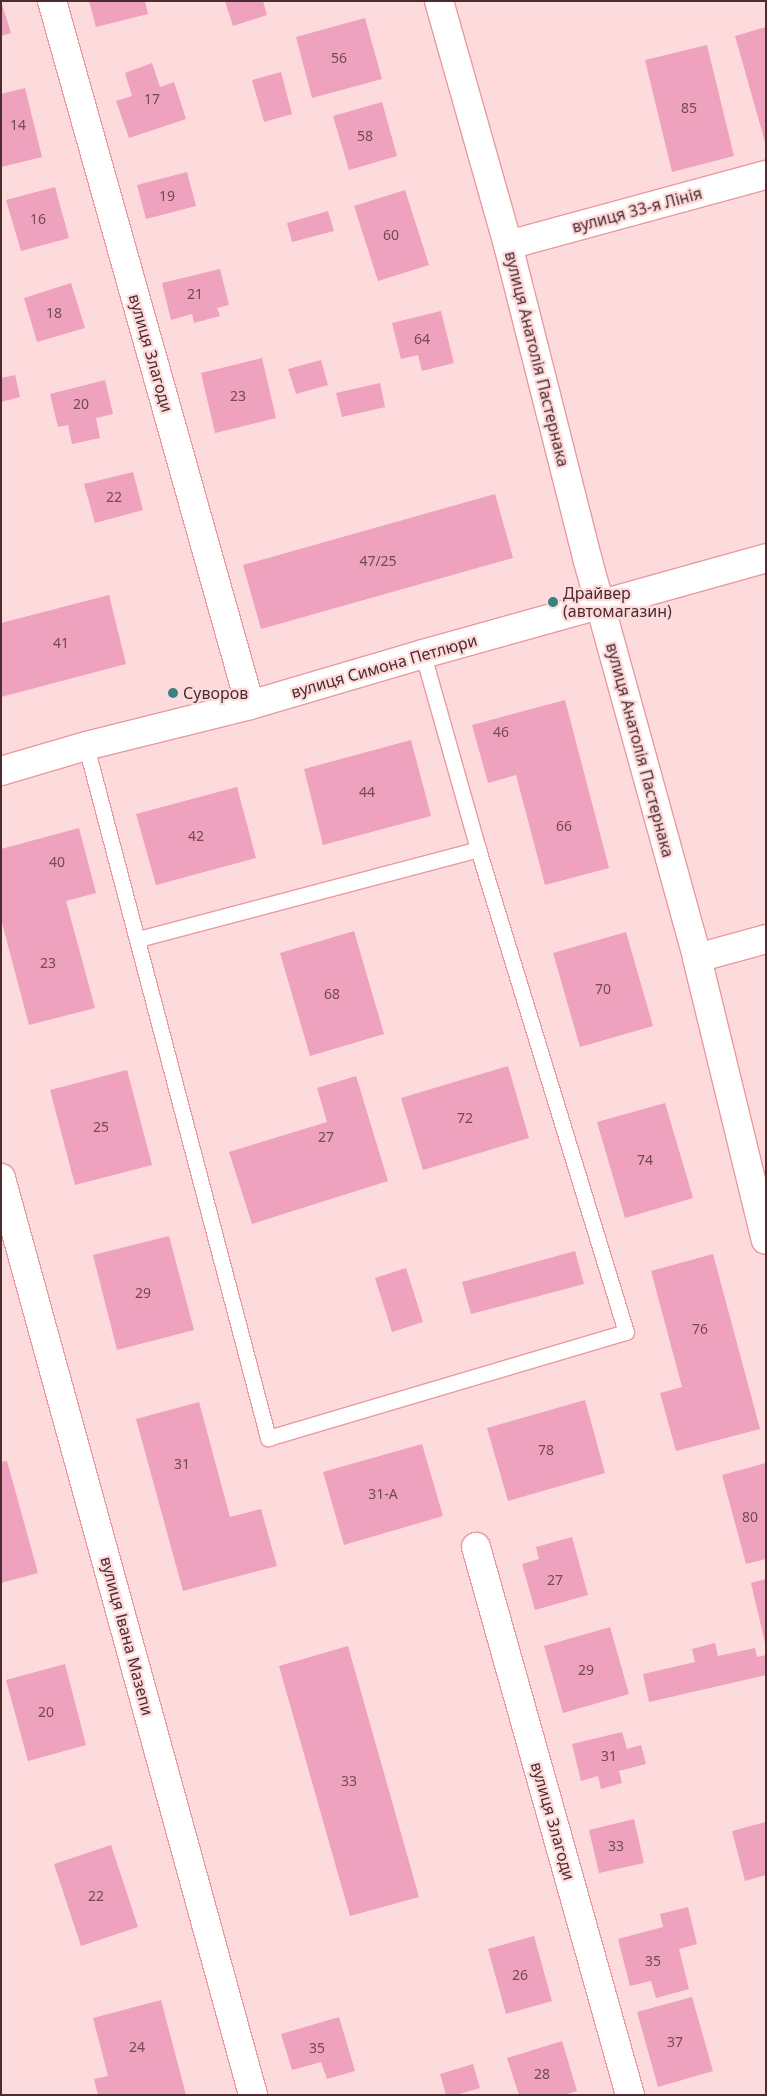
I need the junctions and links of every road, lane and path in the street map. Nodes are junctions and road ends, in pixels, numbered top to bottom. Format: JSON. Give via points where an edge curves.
{"nodes":[{"id":1,"x":52,"y":1,"type":"edge"},
{"id":2,"x":439,"y":1,"type":"edge"},
{"id":3,"x":766,"y":175,"type":"edge"},
{"id":4,"x":508,"y":245,"type":"junction"},
{"id":5,"x":766,"y":558,"type":"edge"},
{"id":6,"x":600,"y":604,"type":"junction"},
{"id":7,"x":423,"y":654,"type":"junction"},
{"id":8,"x":250,"y":705,"type":"junction"},
{"id":9,"x":86,"y":746,"type":"junction"},
{"id":10,"x":1,"y":771,"type":"edge"},
{"id":11,"x":478,"y":849,"type":"junction"},
{"id":12,"x":138,"y":939,"type":"junction"},
{"id":13,"x":766,"y":939,"type":"edge"},
{"id":14,"x":698,"y":958,"type":"junction"},
{"id":15,"x":1,"y":1178,"type":"edge"},
{"id":16,"x":766,"y":1238,"type":"edge"},
{"id":17,"x":476,"y":1547,"type":"dead end"},
{"id":18,"x":252,"y":2095,"type":"edge"},
{"id":19,"x":630,"y":2095,"type":"edge"}],
"edges":[{"from":1,"to":8,"type":"street","name":"вулиця Злагоди"},
{"from":2,"to":4,"type":"street","name":"вулиця Анатолія Пастернака"},
{"from":3,"to":4,"type":"street","name":"вулиця 33-я Лінія"},
{"from":4,"to":6,"type":"street","name":"вулиця Анатолія Пастернака"},
{"from":5,"to":6,"type":"street","name":"вулиця Симона Петлюри"},
{"from":6,"to":7,"type":"street","name":"вулиця Симона Петлюри"},
{"from":6,"to":14,"type":"street","name":"вулиця Анатолія Пастернака"},
{"from":7,"to":8,"type":"street","name":"вулиця Симона Петлюри"},
{"from":7,"to":11,"type":"lane"},
{"from":8,"to":9,"type":"street","name":"вулиця Симона Петлюри"},
{"from":9,"to":10,"type":"street","name":"вулиця Симона Петлюри"},
{"from":9,"to":12,"type":"lane"},
{"from":11,"to":12,"type":"lane"},
{"from":11,"to":12,"type":"lane","via":[[626,1332],[268,1438]]},
{"from":13,"to":14,"type":"street"},
{"from":14,"to":16,"type":"street","name":"вулиця Анатолія Пастернака"},
{"from":15,"to":18,"type":"street","name":"вулиця Івана Мазепи"},
{"from":17,"to":19,"type":"street","name":"вулиця Злагоди"}]}
